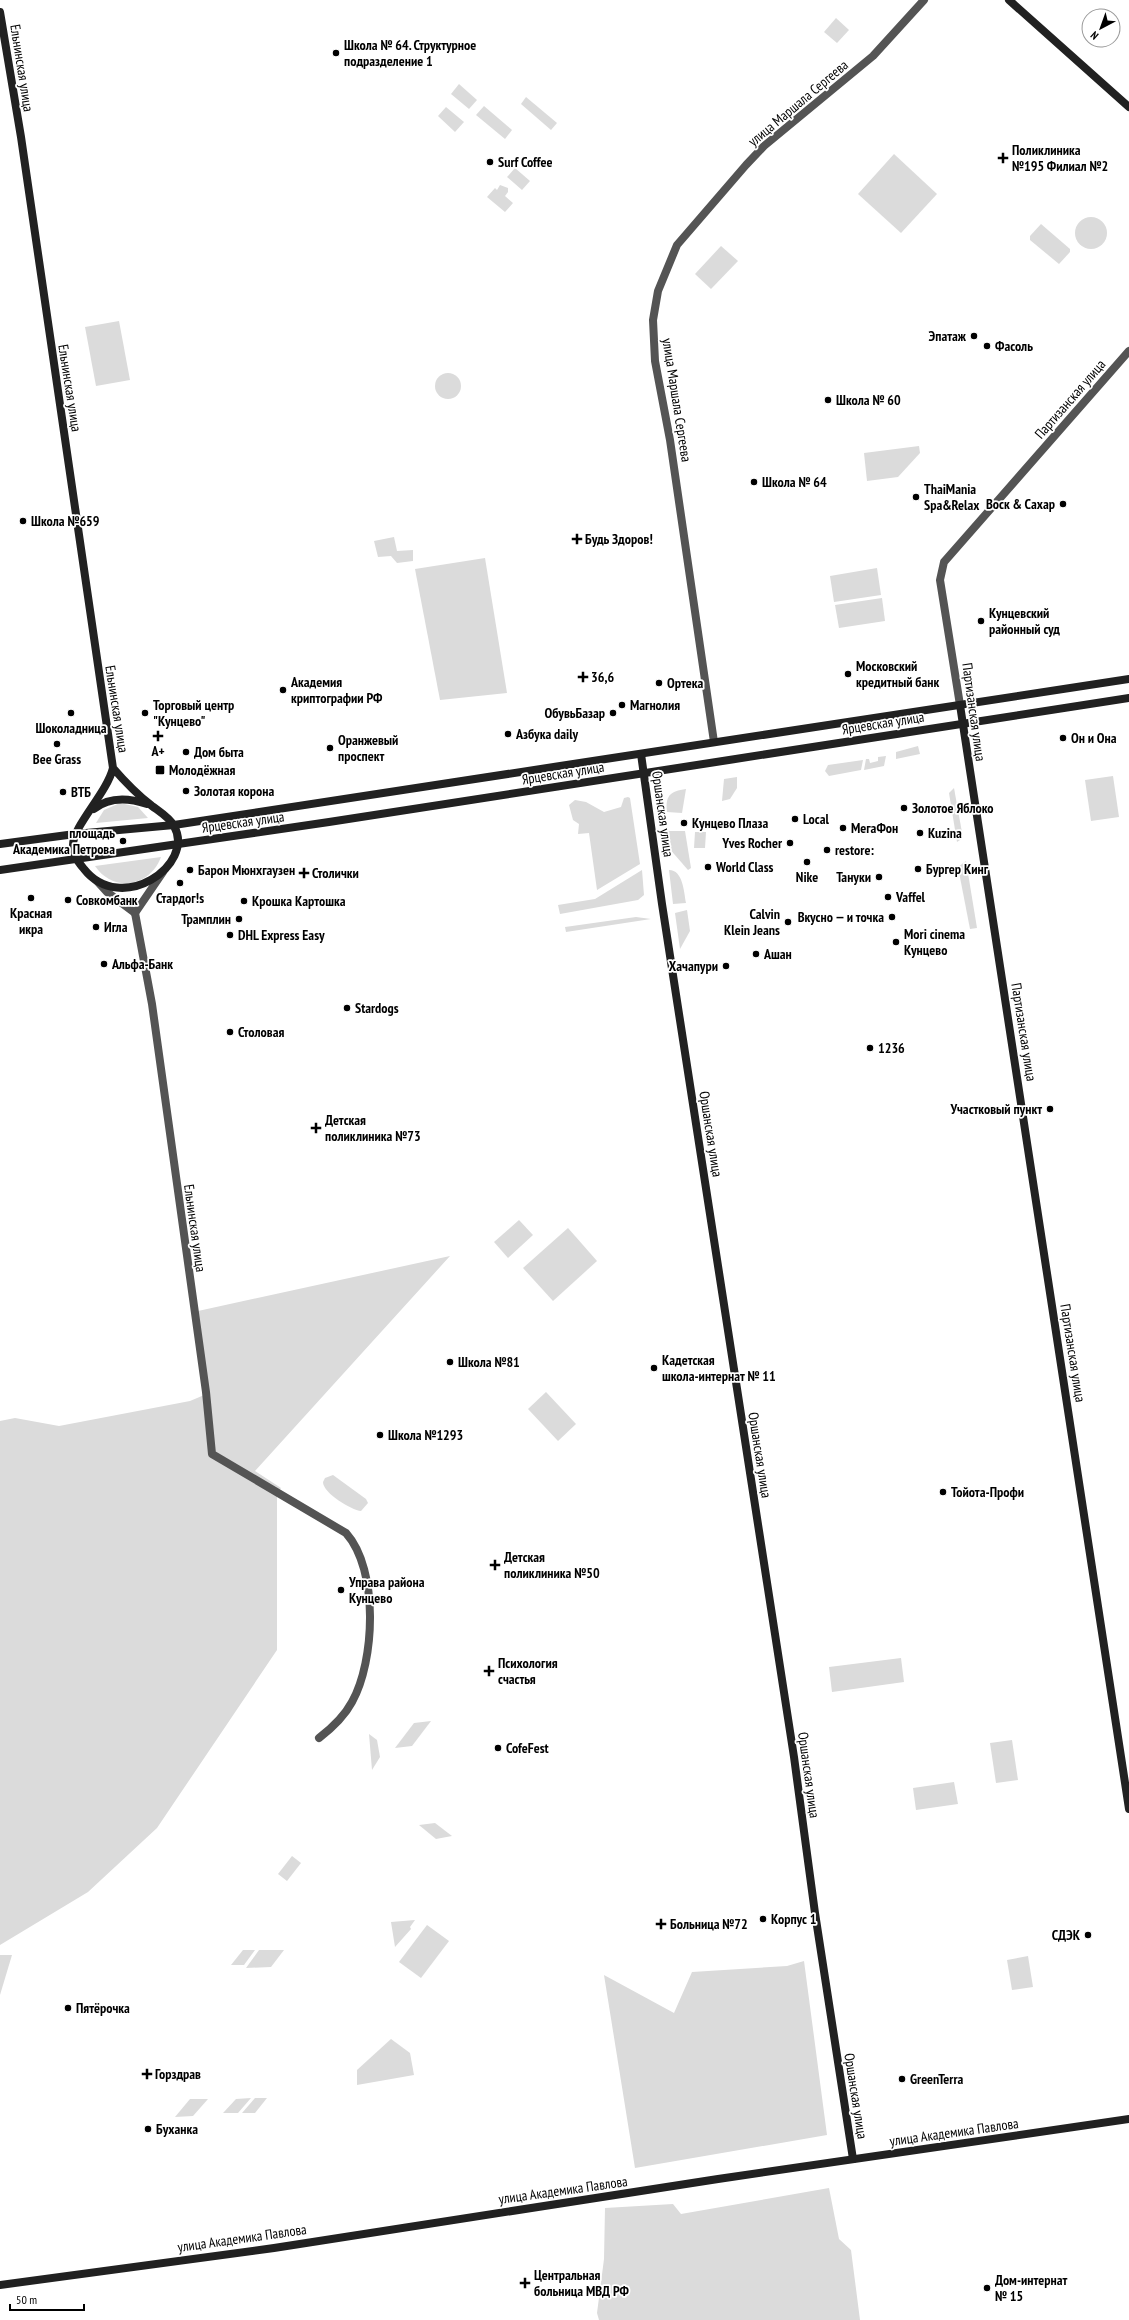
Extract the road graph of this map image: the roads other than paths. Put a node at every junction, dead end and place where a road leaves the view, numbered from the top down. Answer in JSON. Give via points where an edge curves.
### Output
{"nodes":[{"id":1,"x":924,"y":0,"type":"edge"},
{"id":2,"x":1010,"y":0,"type":"edge"},
{"id":3,"x":0,"y":12,"type":"edge"},
{"id":4,"x":1129,"y":107,"type":"edge"},
{"id":5,"x":1129,"y":351,"type":"edge"},
{"id":6,"x":1129,"y":679,"type":"edge"},
{"id":7,"x":1129,"y":698,"type":"edge"},
{"id":8,"x":960,"y":705,"type":"junction"},
{"id":9,"x":962,"y":724,"type":"junction"},
{"id":10,"x":714,"y":742,"type":"junction"},
{"id":11,"x":641,"y":754,"type":"junction"},
{"id":12,"x":113,"y":768,"type":"junction"},
{"id":13,"x":644,"y":773,"type":"junction"},
{"id":14,"x":152,"y":806,"type":"junction"},
{"id":15,"x":88,"y":814,"type":"junction"},
{"id":16,"x":174,"y":825,"type":"junction"},
{"id":17,"x":75,"y":834,"type":"junction"},
{"id":18,"x":0,"y":844,"type":"edge"},
{"id":19,"x":178,"y":844,"type":"junction"},
{"id":20,"x":76,"y":860,"type":"junction"},
{"id":21,"x":0,"y":870,"type":"edge"},
{"id":22,"x":164,"y":871,"type":"junction"},
{"id":23,"x":98,"y":881,"type":"junction"},
{"id":24,"x":135,"y":913,"type":"junction"},
{"id":25,"x":319,"y":1738,"type":"dead end"},
{"id":26,"x":1129,"y":1809,"type":"edge"},
{"id":27,"x":1129,"y":2119,"type":"edge"},
{"id":28,"x":853,"y":2159,"type":"junction"},
{"id":29,"x":0,"y":2285,"type":"edge"}],
"edges":[{"from":1,"to":10,"type":"street","name":"улица Маршала Сергеева","via":[[873,56],[764,146],[746,165],[677,245],[658,291],[653,320],[655,361],[670,440]]},
{"from":2,"to":4,"type":"street"},
{"from":3,"to":12,"type":"street","name":"Ельнинская улица","via":[[22,144]]},
{"from":5,"to":8,"type":"street","name":"Партизанская улица","via":[[944,562],[940,580]]},
{"from":6,"to":8,"type":"street","name":"Ярцевская улица"},
{"from":7,"to":9,"type":"street","name":"Ярцевская улица"},
{"from":8,"to":9,"type":"street","name":"Партизанская улица"},
{"from":8,"to":10,"type":"street","name":"Ярцевская улица"},
{"from":9,"to":13,"type":"street","name":"Ярцевская улица"},
{"from":9,"to":26,"type":"street","name":"Партизанская улица"},
{"from":10,"to":11,"type":"street","name":"Ярцевская улица"},
{"from":11,"to":13,"type":"street","name":"Оршанская улица"},
{"from":11,"to":16,"type":"street","name":"Ярцевская улица"},
{"from":12,"to":14,"type":"street"},
{"from":12,"to":15,"type":"street","via":[[107,785]]},
{"from":13,"to":19,"type":"street","name":"Ярцевская улица"},
{"from":13,"to":28,"type":"street","name":"Оршанская улица"},
{"from":14,"to":15,"type":"street","via":[[137,800],[116,799],[104,803]]},
{"from":14,"to":16,"type":"street"},
{"from":15,"to":17,"type":"street"},
{"from":16,"to":17,"type":"street","name":"Ярцевская улица"},
{"from":16,"to":19,"type":"street"},
{"from":17,"to":18,"type":"street","name":"Ярцевская улица"},
{"from":17,"to":20,"type":"street","via":[[73,845]]},
{"from":19,"to":20,"type":"street","name":"Ярцевская улица"},
{"from":19,"to":22,"type":"street"},
{"from":20,"to":21,"type":"street","name":"Ярцевская улица"},
{"from":20,"to":23,"type":"street","via":[[86,873]]},
{"from":22,"to":23,"type":"street","via":[[147,884],[134,888],[121,888]]},
{"from":22,"to":24,"type":"street"},
{"from":23,"to":24,"type":"street","via":[[107,892]]},
{"from":24,"to":25,"type":"street","name":"Ельнинская улица","via":[[152,1004],[206,1392],[212,1454],[346,1533],[351,1539],[364,1572],[368,1590],[370,1632],[361,1681],[345,1712]]},
{"from":27,"to":28,"type":"street","name":"улица Академика Павлова"},
{"from":28,"to":29,"type":"street","name":"улица Академика Павлова","via":[[274,2248]]}]}
